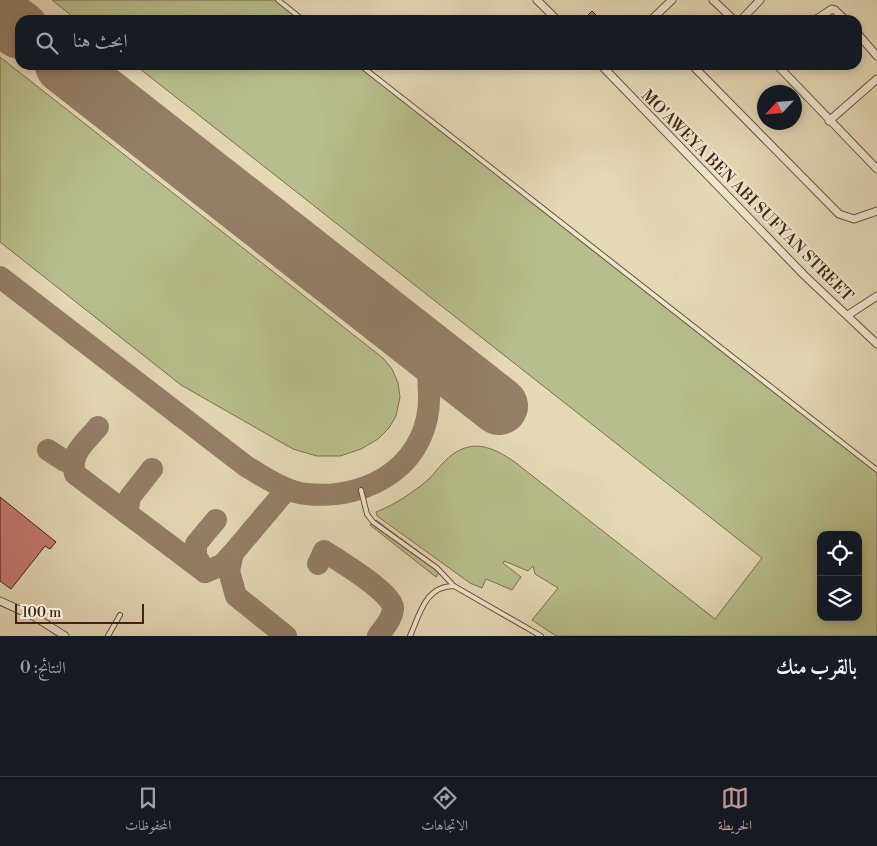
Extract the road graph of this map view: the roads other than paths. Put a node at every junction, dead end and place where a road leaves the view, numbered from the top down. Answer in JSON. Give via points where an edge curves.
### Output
{"nodes":[{"id":1,"x":278,"y":0,"type":"edge"},
{"id":2,"x":537,"y":0,"type":"edge"},
{"id":3,"x":672,"y":0,"type":"edge"},
{"id":4,"x":713,"y":0,"type":"edge"},
{"id":5,"x":760,"y":0,"type":"edge"},
{"id":6,"x":297,"y":15,"type":"edge"},
{"id":7,"x":552,"y":15,"type":"edge"},
{"id":8,"x":656,"y":15,"type":"edge"},
{"id":9,"x":729,"y":15,"type":"edge"},
{"id":10,"x":746,"y":15,"type":"edge"},
{"id":11,"x":824,"y":15,"type":"edge"},
{"id":12,"x":840,"y":15,"type":"edge"},
{"id":13,"x":862,"y":39,"type":"edge"},
{"id":14,"x":877,"y":56,"type":"edge"},
{"id":15,"x":366,"y":70,"type":"edge"},
{"id":16,"x":607,"y":70,"type":"edge"},
{"id":17,"x":697,"y":70,"type":"edge"},
{"id":18,"x":782,"y":70,"type":"edge"},
{"id":19,"x":877,"y":79,"type":"edge"},
{"id":20,"x":829,"y":121,"type":"junction"},
{"id":21,"x":877,"y":169,"type":"edge"},
{"id":22,"x":877,"y":211,"type":"edge"},
{"id":23,"x":877,"y":296,"type":"edge"},
{"id":24,"x":848,"y":315,"type":"junction"},
{"id":25,"x":877,"y":344,"type":"edge"},
{"id":26,"x":877,"y":470,"type":"edge"},
{"id":27,"x":361,"y":490,"type":"dead end"},
{"id":28,"x":454,"y":586,"type":"junction"},
{"id":29,"x":0,"y":601,"type":"edge"},
{"id":30,"x":120,"y":615,"type":"dead end"},
{"id":31,"x":65,"y":636,"type":"edge"},
{"id":32,"x":108,"y":636,"type":"edge"},
{"id":33,"x":410,"y":636,"type":"edge"},
{"id":34,"x":541,"y":636,"type":"edge"}],
"edges":[{"from":1,"to":6,"type":"lane"},
{"from":2,"to":7,"type":"street"},
{"from":3,"to":8,"type":"street"},
{"from":4,"to":9,"type":"street"},
{"from":5,"to":10,"type":"street"},
{"from":11,"to":12,"type":"street","via":[[832,10]]},
{"from":13,"to":14,"type":"street"},
{"from":15,"to":26,"type":"lane"},
{"from":16,"to":24,"type":"street","name":"MO'AWEYA BEN ABI SUFYAN STREET","via":[[804,275]]},
{"from":17,"to":22,"type":"street","via":[[839,214],[854,219]]},
{"from":18,"to":20,"type":"street"},
{"from":19,"to":20,"type":"street"},
{"from":20,"to":21,"type":"street"},
{"from":23,"to":24,"type":"street"},
{"from":24,"to":25,"type":"street","name":"MO'AWEYA BEN ABI SUFYAN STREET"},
{"from":27,"to":28,"type":"lane","via":[[367,514],[373,522],[437,568]]},
{"from":28,"to":33,"type":"lane","via":[[431,593]]},
{"from":28,"to":34,"type":"lane"},
{"from":29,"to":31,"type":"street","via":[[35,617]]},
{"from":30,"to":32,"type":"lane"}]}
